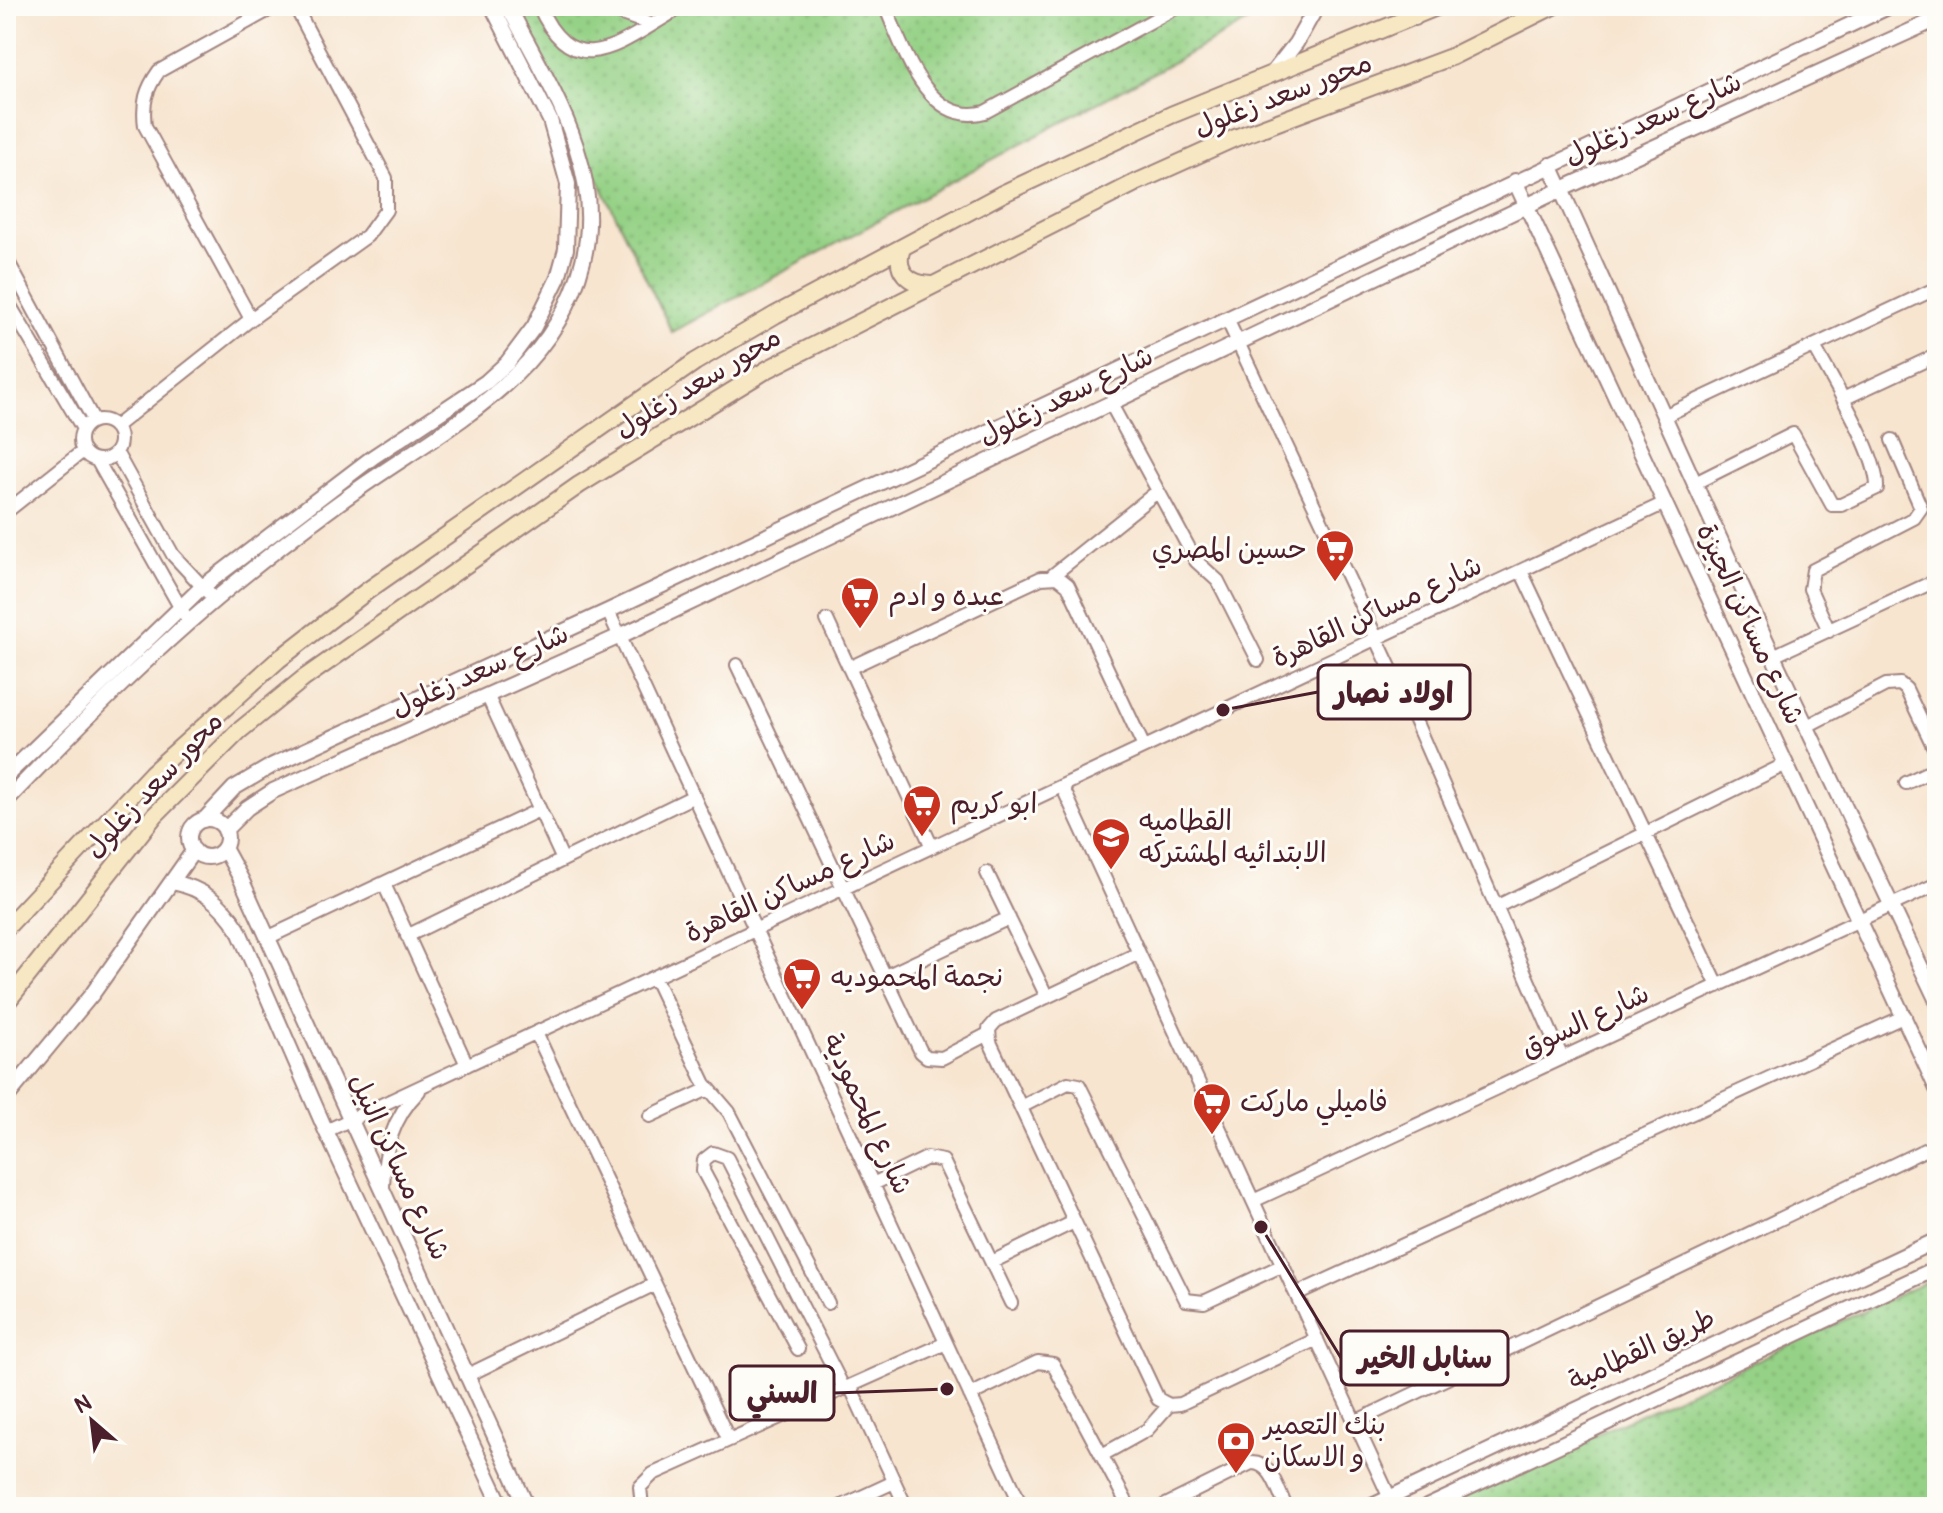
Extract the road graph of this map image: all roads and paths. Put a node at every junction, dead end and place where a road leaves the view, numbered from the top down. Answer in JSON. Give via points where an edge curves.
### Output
{"nodes":[{"id":1,"x":276,"y":6,"type":"edge"},
{"id":2,"x":295,"y":6,"type":"edge"},
{"id":3,"x":492,"y":6,"type":"edge"},
{"id":4,"x":508,"y":6,"type":"edge"},
{"id":5,"x":539,"y":6,"type":"edge"},
{"id":6,"x":599,"y":6,"type":"edge"},
{"id":7,"x":684,"y":6,"type":"edge"},
{"id":8,"x":885,"y":6,"type":"edge"},
{"id":9,"x":1179,"y":6,"type":"edge"},
{"id":10,"x":1317,"y":6,"type":"edge"},
{"id":11,"x":1401,"y":6,"type":"edge"},
{"id":12,"x":1553,"y":6,"type":"edge"},
{"id":13,"x":1890,"y":6,"type":"edge"},
{"id":14,"x":1436,"y":7,"type":"edge"},
{"id":15,"x":1415,"y":18,"type":"junction"},
{"id":16,"x":1937,"y":19,"type":"edge"},
{"id":17,"x":650,"y":24,"type":"junction"},
{"id":18,"x":1270,"y":76,"type":"junction"},
{"id":19,"x":1550,"y":165,"type":"junction"},
{"id":20,"x":1515,"y":181,"type":"junction"},
{"id":21,"x":1562,"y":189,"type":"junction"},
{"id":22,"x":1527,"y":206,"type":"junction"},
{"id":23,"x":902,"y":248,"type":"junction"},
{"id":24,"x":6,"y":258,"type":"edge"},
{"id":25,"x":931,"y":285,"type":"junction"},
{"id":26,"x":1937,"y":288,"type":"edge"},
{"id":27,"x":6,"y":299,"type":"edge"},
{"id":28,"x":251,"y":319,"type":"junction"},
{"id":29,"x":1227,"y":319,"type":"junction"},
{"id":30,"x":1238,"y":342,"type":"junction"},
{"id":31,"x":1814,"y":346,"type":"junction"},
{"id":32,"x":1937,"y":355,"type":"edge"},
{"id":33,"x":1843,"y":399,"type":"junction"},
{"id":34,"x":1111,"y":404,"type":"junction"},
{"id":35,"x":1664,"y":416,"type":"junction"},
{"id":36,"x":94,"y":421,"type":"junction"},
{"id":37,"x":115,"y":427,"type":"junction"},
{"id":38,"x":83,"y":429,"type":"junction"},
{"id":39,"x":1892,"y":440,"type":"dead end"},
{"id":40,"x":83,"y":451,"type":"junction"},
{"id":41,"x":116,"y":452,"type":"junction"},
{"id":42,"x":97,"y":460,"type":"junction"},
{"id":43,"x":1695,"y":483,"type":"junction"},
{"id":44,"x":1158,"y":491,"type":"junction"},
{"id":45,"x":1665,"y":503,"type":"junction"},
{"id":46,"x":6,"y":512,"type":"edge"},
{"id":47,"x":1521,"y":571,"type":"junction"},
{"id":48,"x":1053,"y":575,"type":"junction"},
{"id":49,"x":1937,"y":580,"type":"edge"},
{"id":50,"x":201,"y":588,"type":"junction"},
{"id":51,"x":215,"y":600,"type":"junction"},
{"id":52,"x":180,"y":606,"type":"junction"},
{"id":53,"x":608,"y":611,"type":"junction"},
{"id":54,"x":827,"y":620,"type":"dead end"},
{"id":55,"x":187,"y":624,"type":"junction"},
{"id":56,"x":1829,"y":631,"type":"junction"},
{"id":57,"x":620,"y":636,"type":"junction"},
{"id":58,"x":1374,"y":639,"type":"junction"},
{"id":59,"x":1773,"y":656,"type":"junction"},
{"id":60,"x":1258,"y":660,"type":"dead end"},
{"id":61,"x":737,"y":665,"type":"dead end"},
{"id":62,"x":849,"y":668,"type":"junction"},
{"id":63,"x":488,"y":697,"type":"junction"},
{"id":64,"x":1807,"y":726,"type":"junction"},
{"id":65,"x":314,"y":745,"type":"junction"},
{"id":66,"x":1144,"y":747,"type":"junction"},
{"id":67,"x":1937,"y":754,"type":"edge"},
{"id":68,"x":1786,"y":764,"type":"junction"},
{"id":69,"x":325,"y":768,"type":"junction"},
{"id":70,"x":1937,"y":768,"type":"edge"},
{"id":71,"x":6,"y":776,"type":"edge"},
{"id":72,"x":1906,"y":783,"type":"dead end"},
{"id":73,"x":1062,"y":786,"type":"junction"},
{"id":74,"x":694,"y":796,"type":"junction"},
{"id":75,"x":6,"y":801,"type":"edge"},
{"id":76,"x":539,"y":810,"type":"junction"},
{"id":77,"x":204,"y":820,"type":"junction"},
{"id":78,"x":225,"y":830,"type":"junction"},
{"id":79,"x":1644,"y":832,"type":"junction"},
{"id":80,"x":932,"y":847,"type":"junction"},
{"id":81,"x":224,"y":848,"type":"junction"},
{"id":82,"x":194,"y":850,"type":"junction"},
{"id":83,"x":563,"y":860,"type":"junction"},
{"id":84,"x":987,"y":873,"type":"dead end"},
{"id":85,"x":172,"y":882,"type":"junction"},
{"id":86,"x":384,"y":884,"type":"junction"},
{"id":87,"x":1937,"y":884,"type":"edge"},
{"id":88,"x":842,"y":889,"type":"junction"},
{"id":89,"x":1893,"y":904,"type":"junction"},
{"id":90,"x":1496,"y":907,"type":"junction"},
{"id":91,"x":1009,"y":918,"type":"junction"},
{"id":92,"x":1858,"y":920,"type":"junction"},
{"id":93,"x":6,"y":928,"type":"edge"},
{"id":94,"x":755,"y":930,"type":"junction"},
{"id":95,"x":407,"y":936,"type":"junction"},
{"id":96,"x":267,"y":938,"type":"junction"},
{"id":97,"x":1139,"y":953,"type":"junction"},
{"id":98,"x":654,"y":977,"type":"junction"},
{"id":99,"x":884,"y":977,"type":"junction"},
{"id":100,"x":1718,"y":986,"type":"junction"},
{"id":101,"x":1047,"y":997,"type":"junction"},
{"id":102,"x":1937,"y":1001,"type":"edge"},
{"id":103,"x":6,"y":1003,"type":"edge"},
{"id":104,"x":1905,"y":1016,"type":"junction"},
{"id":105,"x":536,"y":1033,"type":"junction"},
{"id":106,"x":988,"y":1034,"type":"junction"},
{"id":107,"x":1562,"y":1058,"type":"junction"},
{"id":108,"x":467,"y":1065,"type":"junction"},
{"id":109,"x":425,"y":1084,"type":"junction"},
{"id":110,"x":708,"y":1089,"type":"junction"},
{"id":111,"x":1937,"y":1089,"type":"edge"},
{"id":112,"x":6,"y":1098,"type":"edge"},
{"id":113,"x":1021,"y":1107,"type":"junction"},
{"id":114,"x":650,"y":1116,"type":"dead end"},
{"id":115,"x":349,"y":1121,"type":"junction"},
{"id":116,"x":326,"y":1131,"type":"junction"},
{"id":117,"x":1937,"y":1144,"type":"edge"},
{"id":118,"x":873,"y":1184,"type":"junction"},
{"id":119,"x":382,"y":1194,"type":"junction"},
{"id":120,"x":1253,"y":1201,"type":"junction"},
{"id":121,"x":1074,"y":1222,"type":"junction"},
{"id":122,"x":1937,"y":1240,"type":"edge"},
{"id":123,"x":773,"y":1249,"type":"junction"},
{"id":124,"x":752,"y":1258,"type":"junction"},
{"id":125,"x":992,"y":1262,"type":"junction"},
{"id":126,"x":1283,"y":1265,"type":"junction"},
{"id":127,"x":1937,"y":1268,"type":"edge"},
{"id":128,"x":655,"y":1284,"type":"junction"},
{"id":129,"x":1296,"y":1294,"type":"junction"},
{"id":130,"x":828,"y":1303,"type":"dead end"},
{"id":131,"x":1011,"y":1303,"type":"dead end"},
{"id":132,"x":1317,"y":1339,"type":"junction"},
{"id":133,"x":946,"y":1343,"type":"junction"},
{"id":134,"x":798,"y":1349,"type":"dead end"},
{"id":135,"x":466,"y":1376,"type":"junction"},
{"id":136,"x":847,"y":1387,"type":"junction"},
{"id":137,"x":970,"y":1395,"type":"junction"},
{"id":138,"x":1169,"y":1405,"type":"junction"},
{"id":139,"x":1355,"y":1422,"type":"junction"},
{"id":140,"x":729,"y":1440,"type":"junction"},
{"id":141,"x":1102,"y":1455,"type":"junction"},
{"id":142,"x":894,"y":1482,"type":"junction"},
{"id":143,"x":1392,"y":1502,"type":"edge"},
{"id":144,"x":502,"y":1507,"type":"edge"},
{"id":145,"x":527,"y":1507,"type":"edge"},
{"id":146,"x":642,"y":1507,"type":"edge"},
{"id":147,"x":840,"y":1507,"type":"edge"},
{"id":148,"x":906,"y":1507,"type":"edge"},
{"id":149,"x":1022,"y":1507,"type":"edge"},
{"id":150,"x":1129,"y":1507,"type":"edge"},
{"id":151,"x":1162,"y":1507,"type":"edge"},
{"id":152,"x":1286,"y":1507,"type":"edge"},
{"id":153,"x":1370,"y":1507,"type":"edge"},
{"id":154,"x":1427,"y":1507,"type":"edge"}],
"edges":[{"from":1,"to":28,"type":"street","via":[[159,71],[143,106],[145,126]]},
{"from":2,"to":28,"type":"street","via":[[386,178],[389,194],[386,210],[367,236]]},
{"from":3,"to":50,"type":"street","via":[[550,120],[566,173],[566,249],[544,310],[522,344],[486,382],[373,457]]},
{"from":4,"to":51,"type":"street","via":[[571,129],[584,175],[588,215],[583,261],[560,319],[533,358],[491,399],[339,502]]},
{"from":5,"to":17,"type":"street","via":[[559,42],[585,53]]},
{"from":6,"to":17,"type":"street"},
{"from":7,"to":17,"type":"street"},
{"from":8,"to":9,"type":"street","via":[[932,97],[961,115],[985,112]]},
{"from":10,"to":18,"type":"street"},
{"from":11,"to":15,"type":"street"},
{"from":12,"to":25,"type":"main road","name":"محور سعد زغلول","via":[[1451,57],[1185,160]]},
{"from":13,"to":19,"type":"street","name":"شارع سعد زغلول"},
{"from":14,"to":15,"type":"main road","name":"محور سعد زغلول"},
{"from":15,"to":18,"type":"main road","name":"محور سعد زغلول"},
{"from":16,"to":21,"type":"street","name":"شارع سعد زغلول"},
{"from":18,"to":23,"type":"main road","name":"محور سعد زغلول","via":[[1086,154]]},
{"from":19,"to":20,"type":"street","name":"شارع سعد زغلول"},
{"from":19,"to":21,"type":"street","name":"شارع مساكن الجيزة"},
{"from":20,"to":22,"type":"street","name":"شارع مساكن الجيزة"},
{"from":20,"to":29,"type":"street","name":"شارع سعد زغلول"},
{"from":21,"to":22,"type":"street","name":"شارع سعد زغلول"},
{"from":21,"to":35,"type":"street","name":"شارع مساكن الجيزة"},
{"from":22,"to":30,"type":"street","name":"شارع سعد زغلول"},
{"from":22,"to":45,"type":"street","name":"شارع مساكن الجيزة"},
{"from":23,"to":25,"type":"main road","via":[[899,262],[905,276]]},
{"from":23,"to":93,"type":"main road","name":"محور سعد زغلول","via":[[695,362],[367,591],[211,716]]},
{"from":24,"to":36,"type":"street"},
{"from":25,"to":103,"type":"main road","name":"محور سعد زغلول","via":[[768,369],[673,426],[487,548],[303,679],[239,731],[155,815]]},
{"from":26,"to":31,"type":"street"},
{"from":27,"to":38,"type":"street"},
{"from":28,"to":37,"type":"street"},
{"from":29,"to":30,"type":"street"},
{"from":29,"to":53,"type":"street","name":"شارع سعد زغلول"},
{"from":30,"to":34,"type":"street","name":"شارع سعد زغلول"},
{"from":30,"to":58,"type":"street"},
{"from":31,"to":33,"type":"street"},
{"from":31,"to":35,"type":"street"},
{"from":32,"to":33,"type":"street"},
{"from":33,"to":43,"type":"street","via":[[1877,479],[1875,490],[1832,505],[1793,434]]},
{"from":34,"to":44,"type":"street"},
{"from":34,"to":57,"type":"street","name":"شارع سعد زغلول"},
{"from":35,"to":43,"type":"street","name":"شارع مساكن الجيزة"},
{"from":36,"to":37,"type":"street"},
{"from":36,"to":38,"type":"street"},
{"from":37,"to":41,"type":"street","via":[[120,442]]},
{"from":38,"to":40,"type":"street"},
{"from":39,"to":56,"type":"street","via":[[1921,508],[1917,516],[1813,570],[1810,589]]},
{"from":40,"to":42,"type":"street"},
{"from":40,"to":46,"type":"street"},
{"from":41,"to":42,"type":"street"},
{"from":41,"to":50,"type":"street","via":[[167,546]]},
{"from":42,"to":52,"type":"street"},
{"from":43,"to":59,"type":"street","name":"شارع مساكن الجيزة"},
{"from":44,"to":48,"type":"street"},
{"from":44,"to":60,"type":"street","via":[[1196,561],[1218,581]]},
{"from":45,"to":47,"type":"street","name":"شارع مساكن القاهرة"},
{"from":45,"to":68,"type":"street","name":"شارع مساكن الجيزة"},
{"from":47,"to":58,"type":"street","name":"شارع مساكن القاهرة"},
{"from":47,"to":79,"type":"street"},
{"from":48,"to":62,"type":"street"},
{"from":48,"to":66,"type":"street","via":[[1068,585]]},
{"from":49,"to":56,"type":"street"},
{"from":50,"to":51,"type":"street"},
{"from":50,"to":52,"type":"street"},
{"from":51,"to":55,"type":"street"},
{"from":52,"to":55,"type":"street"},
{"from":52,"to":71,"type":"street"},
{"from":53,"to":57,"type":"street","name":"شارع المحمودية"},
{"from":53,"to":65,"type":"street","name":"شارع سعد زغلول"},
{"from":54,"to":62,"type":"street"},
{"from":55,"to":75,"type":"street"},
{"from":56,"to":59,"type":"street"},
{"from":57,"to":63,"type":"street","name":"شارع سعد زغلول"},
{"from":57,"to":74,"type":"street","name":"شارع المحمودية"},
{"from":58,"to":66,"type":"street","name":"شارع مساكن القاهرة"},
{"from":58,"to":90,"type":"street"},
{"from":59,"to":64,"type":"street","name":"شارع مساكن الجيزة"},
{"from":61,"to":88,"type":"street"},
{"from":62,"to":80,"type":"street"},
{"from":63,"to":69,"type":"street","name":"شارع سعد زغلول"},
{"from":63,"to":76,"type":"street"},
{"from":64,"to":67,"type":"street","via":[[1886,685],[1900,684]]},
{"from":64,"to":89,"type":"street","name":"شارع مساكن الجيزة"},
{"from":65,"to":69,"type":"street"},
{"from":65,"to":77,"type":"street","name":"شارع سعد زغلول","via":[[246,779]]},
{"from":66,"to":73,"type":"street","name":"شارع مساكن القاهرة"},
{"from":68,"to":79,"type":"street"},
{"from":68,"to":92,"type":"street","name":"شارع مساكن الجيزة"},
{"from":69,"to":78,"type":"street","name":"شارع سعد زغلول","via":[[260,799]]},
{"from":70,"to":72,"type":"street"},
{"from":73,"to":80,"type":"street","name":"شارع مساكن القاهرة"},
{"from":73,"to":97,"type":"street"},
{"from":74,"to":83,"type":"street"},
{"from":74,"to":94,"type":"street","name":"شارع المحمودية"},
{"from":76,"to":83,"type":"street"},
{"from":76,"to":86,"type":"street"},
{"from":77,"to":78,"type":"street","via":[[216,821]]},
{"from":77,"to":82,"type":"street","via":[[190,832]]},
{"from":78,"to":81,"type":"street"},
{"from":79,"to":90,"type":"street"},
{"from":79,"to":100,"type":"street"},
{"from":80,"to":88,"type":"street","name":"شارع مساكن القاهرة"},
{"from":81,"to":82,"type":"street","via":[[209,857]]},
{"from":81,"to":96,"type":"street","name":"شارع مساكن النيل"},
{"from":82,"to":85,"type":"street"},
{"from":83,"to":95,"type":"street"},
{"from":84,"to":91,"type":"street"},
{"from":85,"to":112,"type":"street","via":[[93,993]]},
{"from":85,"to":116,"type":"street","name":"شارع مساكن النيل","via":[[206,894],[232,919]]},
{"from":86,"to":95,"type":"street"},
{"from":86,"to":96,"type":"street"},
{"from":87,"to":89,"type":"street","name":"شارع السوق"},
{"from":88,"to":94,"type":"street","name":"شارع مساكن القاهرة"},
{"from":88,"to":99,"type":"street"},
{"from":89,"to":92,"type":"street","name":"شارع السوق"},
{"from":89,"to":102,"type":"street","name":"شارع مساكن الجيزة"},
{"from":90,"to":107,"type":"street"},
{"from":91,"to":99,"type":"street"},
{"from":91,"to":101,"type":"street"},
{"from":92,"to":100,"type":"street","name":"شارع السوق"},
{"from":92,"to":104,"type":"street","name":"شارع مساكن الجيزة"},
{"from":94,"to":98,"type":"street","name":"شارع مساكن القاهرة"},
{"from":94,"to":118,"type":"street","name":"شارع المحمودية"},
{"from":95,"to":108,"type":"street"},
{"from":96,"to":115,"type":"street","name":"شارع مساكن النيل"},
{"from":97,"to":101,"type":"street"},
{"from":97,"to":120,"type":"street"},
{"from":98,"to":105,"type":"street","name":"شارع مساكن القاهرة"},
{"from":98,"to":110,"type":"street"},
{"from":99,"to":106,"type":"street","via":[[927,1057],[942,1058]]},
{"from":100,"to":107,"type":"street","name":"شارع السوق"},
{"from":101,"to":106,"type":"street","via":[[996,1021]]},
{"from":104,"to":111,"type":"street","name":"شارع مساكن الجيزة"},
{"from":104,"to":129,"type":"street"},
{"from":105,"to":108,"type":"street","name":"شارع مساكن القاهرة"},
{"from":105,"to":128,"type":"street"},
{"from":106,"to":113,"type":"street"},
{"from":107,"to":120,"type":"street","name":"شارع السوق"},
{"from":108,"to":109,"type":"street","name":"شارع مساكن القاهرة"},
{"from":109,"to":115,"type":"street","name":"شارع مساكن القاهرة"},
{"from":109,"to":119,"type":"street","via":[[394,1126],[384,1158]]},
{"from":110,"to":114,"type":"street"},
{"from":110,"to":130,"type":"street","via":[[729,1112]]},
{"from":113,"to":121,"type":"street"},
{"from":113,"to":126,"type":"street","via":[[1068,1083],[1079,1085],[1186,1300],[1204,1302]]},
{"from":115,"to":116,"type":"street","name":"شارع مساكن القاهرة"},
{"from":115,"to":119,"type":"street","name":"شارع مساكن النيل"},
{"from":116,"to":144,"type":"street","name":"شارع مساكن النيل"},
{"from":117,"to":139,"type":"street"},
{"from":118,"to":125,"type":"street","via":[[927,1158],[940,1158]]},
{"from":118,"to":133,"type":"street","name":"شارع المحمودية"},
{"from":119,"to":135,"type":"street","name":"شارع مساكن النيل"},
{"from":120,"to":126,"type":"street"},
{"from":121,"to":125,"type":"street"},
{"from":121,"to":138,"type":"street","via":[[1155,1394]]},
{"from":122,"to":143,"type":"street","name":"طريق القطامية"},
{"from":123,"to":124,"type":"street"},
{"from":123,"to":124,"type":"street","via":[[727,1158],[713,1153],[704,1160],[703,1171]]},
{"from":123,"to":136,"type":"street"},
{"from":124,"to":134,"type":"street"},
{"from":125,"to":131,"type":"street"},
{"from":126,"to":129,"type":"street"},
{"from":127,"to":154,"type":"street","name":"طريق القطامية"},
{"from":128,"to":135,"type":"street"},
{"from":128,"to":140,"type":"street"},
{"from":129,"to":132,"type":"street"},
{"from":132,"to":138,"type":"street"},
{"from":132,"to":139,"type":"street"},
{"from":133,"to":136,"type":"street"},
{"from":133,"to":137,"type":"street","name":"شارع المحمودية"},
{"from":135,"to":145,"type":"street","name":"شارع مساكن النيل"},
{"from":136,"to":140,"type":"street"},
{"from":136,"to":142,"type":"street"},
{"from":137,"to":141,"type":"street","via":[[1038,1362],[1053,1364]]},
{"from":137,"to":149,"type":"street","name":"شارع المحمودية"},
{"from":138,"to":141,"type":"street","via":[[1147,1430]]},
{"from":139,"to":143,"type":"street"},
{"from":140,"to":146,"type":"street","via":[[645,1479],[639,1496]]},
{"from":141,"to":150,"type":"street"},
{"from":142,"to":147,"type":"street"},
{"from":142,"to":148,"type":"street"},
{"from":143,"to":153,"type":"street","name":"طريق القطامية"},
{"from":151,"to":152,"type":"street","via":[[1258,1463],[1269,1472]]}]}
